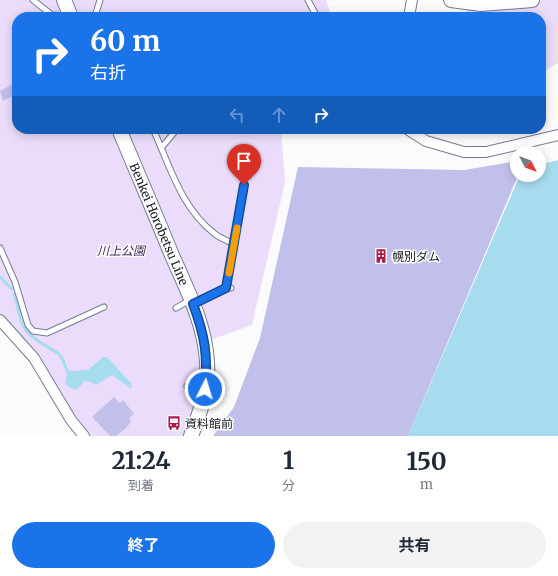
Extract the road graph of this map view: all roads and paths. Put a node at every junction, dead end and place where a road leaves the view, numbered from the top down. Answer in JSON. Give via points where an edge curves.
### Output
{"nodes":[{"id":1,"x":33,"y":0,"type":"edge"},
{"id":2,"x":64,"y":0,"type":"edge"},
{"id":3,"x":100,"y":0,"type":"edge"},
{"id":4,"x":308,"y":0,"type":"edge"},
{"id":5,"x":412,"y":0,"type":"edge"},
{"id":6,"x":452,"y":0,"type":"edge"},
{"id":7,"x":532,"y":0,"type":"edge"},
{"id":8,"x":48,"y":12,"type":"edge"},
{"id":9,"x":69,"y":12,"type":"edge"},
{"id":10,"x":96,"y":12,"type":"edge"},
{"id":11,"x":314,"y":12,"type":"edge"},
{"id":12,"x":410,"y":12,"type":"edge"},
{"id":13,"x":121,"y":134,"type":"edge"},
{"id":14,"x":155,"y":134,"type":"edge"},
{"id":15,"x":173,"y":134,"type":"edge"},
{"id":16,"x":414,"y":134,"type":"edge"},
{"id":17,"x":558,"y":134,"type":"edge"},
{"id":18,"x":162,"y":148,"type":"junction"},
{"id":19,"x":244,"y":185,"type":"dead end"},
{"id":20,"x":234,"y":244,"type":"junction"},
{"id":21,"x":0,"y":248,"type":"edge"},
{"id":22,"x":192,"y":302,"type":"junction"},
{"id":23,"x":104,"y":307,"type":"dead end"},
{"id":24,"x":176,"y":308,"type":"dead end"},
{"id":25,"x":0,"y":320,"type":"edge"},
{"id":26,"x":187,"y":386,"type":"dead end"},
{"id":27,"x":205,"y":389,"type":"junction"},
{"id":28,"x":84,"y":436,"type":"edge"},
{"id":29,"x":191,"y":436,"type":"edge"}],
"edges":[{"from":1,"to":8,"type":"lane"},
{"from":2,"to":9,"type":"main road"},
{"from":3,"to":10,"type":"lane"},
{"from":4,"to":11,"type":"lane"},
{"from":5,"to":12,"type":"street"},
{"from":6,"to":7,"type":"main road","via":[[481,4]]},
{"from":13,"to":22,"type":"main road","name":"Benkei Horobetsu Line"},
{"from":14,"to":18,"type":"lane"},
{"from":15,"to":18,"type":"lane"},
{"from":16,"to":17,"type":"street","via":[[426,141],[464,152],[486,152]]},
{"from":18,"to":20,"type":"lane","via":[[184,199],[215,234]]},
{"from":19,"to":20,"type":"lane"},
{"from":20,"to":22,"type":"lane","via":[[228,288]]},
{"from":21,"to":23,"type":"lane","via":[[15,282],[28,325],[34,331],[47,333]]},
{"from":22,"to":24,"type":"lane"},
{"from":22,"to":27,"type":"main road","name":"Benkei Horobetsu Line","via":[[206,344]]},
{"from":25,"to":28,"type":"street","via":[[34,358]]},
{"from":26,"to":27,"type":"lane"},
{"from":27,"to":29,"type":"main road","name":"Benkei Horobetsu Line"}]}
